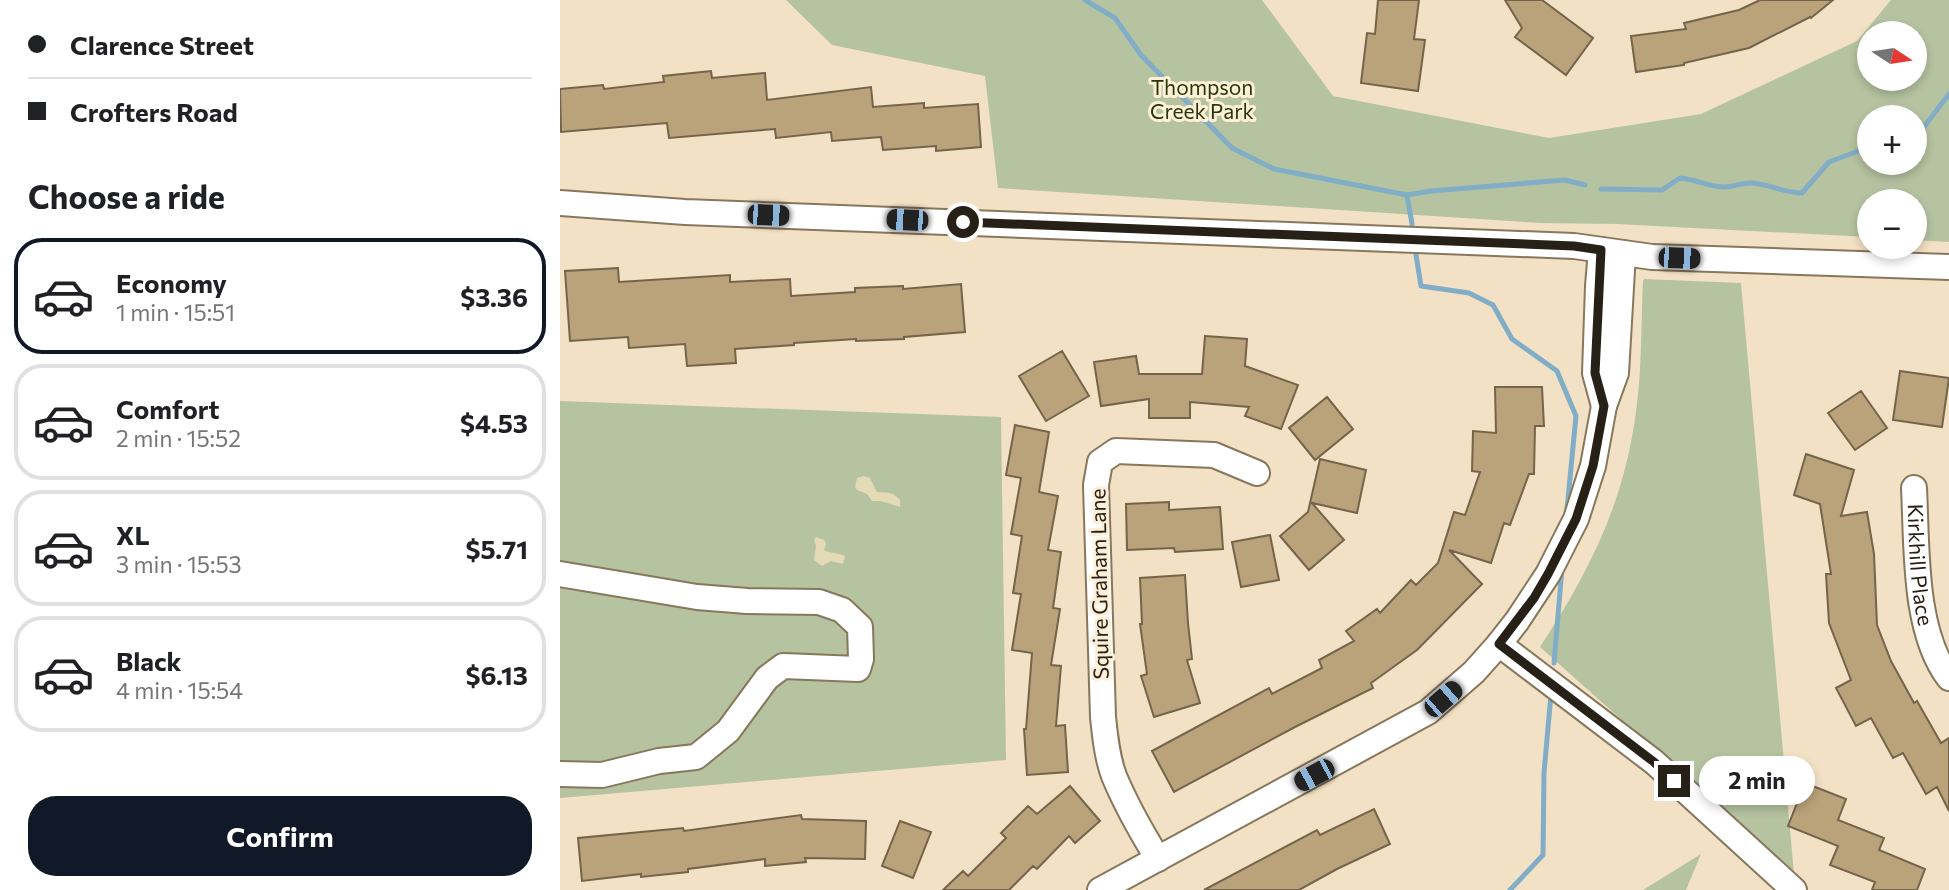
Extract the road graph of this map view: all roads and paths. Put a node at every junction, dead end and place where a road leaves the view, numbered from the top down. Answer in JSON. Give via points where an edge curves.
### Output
{"nodes":[{"id":1,"x":560,"y":203,"type":"edge"},
{"id":2,"x":1612,"y":251,"type":"junction"},
{"id":3,"x":1949,"y":267,"type":"edge"},
{"id":4,"x":1257,"y":472,"type":"dead end"},
{"id":5,"x":1914,"y":488,"type":"dead end"},
{"id":6,"x":560,"y":574,"type":"edge"},
{"id":7,"x":1499,"y":644,"type":"junction"},
{"id":8,"x":1949,"y":678,"type":"edge"},
{"id":9,"x":560,"y":774,"type":"edge"},
{"id":10,"x":1158,"y":859,"type":"junction"},
{"id":11,"x":1100,"y":890,"type":"edge"},
{"id":12,"x":1794,"y":890,"type":"edge"}],
"edges":[{"from":1,"to":2,"type":"street"},
{"from":2,"to":3,"type":"street","via":[[1651,257]]},
{"from":2,"to":7,"type":"street","via":[[1616,373],[1604,406],[1593,466],[1576,519],[1548,574]]},
{"from":4,"to":10,"type":"street","name":"Squire Graham Lane","via":[[1214,454],[1116,451],[1100,462],[1096,485],[1105,742],[1114,775]]},
{"from":5,"to":8,"type":"street","name":"Kirkhill Place","via":[[1921,602],[1933,649]]},
{"from":6,"to":9,"type":"street","via":[[697,597],[820,602],[842,610],[859,626],[860,659],[858,670],[783,666],[767,678],[728,731],[696,757],[601,775]]},
{"from":7,"to":10,"type":"street","via":[[1428,712]]},
{"from":7,"to":12,"type":"street","via":[[1654,762]]},
{"from":10,"to":11,"type":"street"}]}
